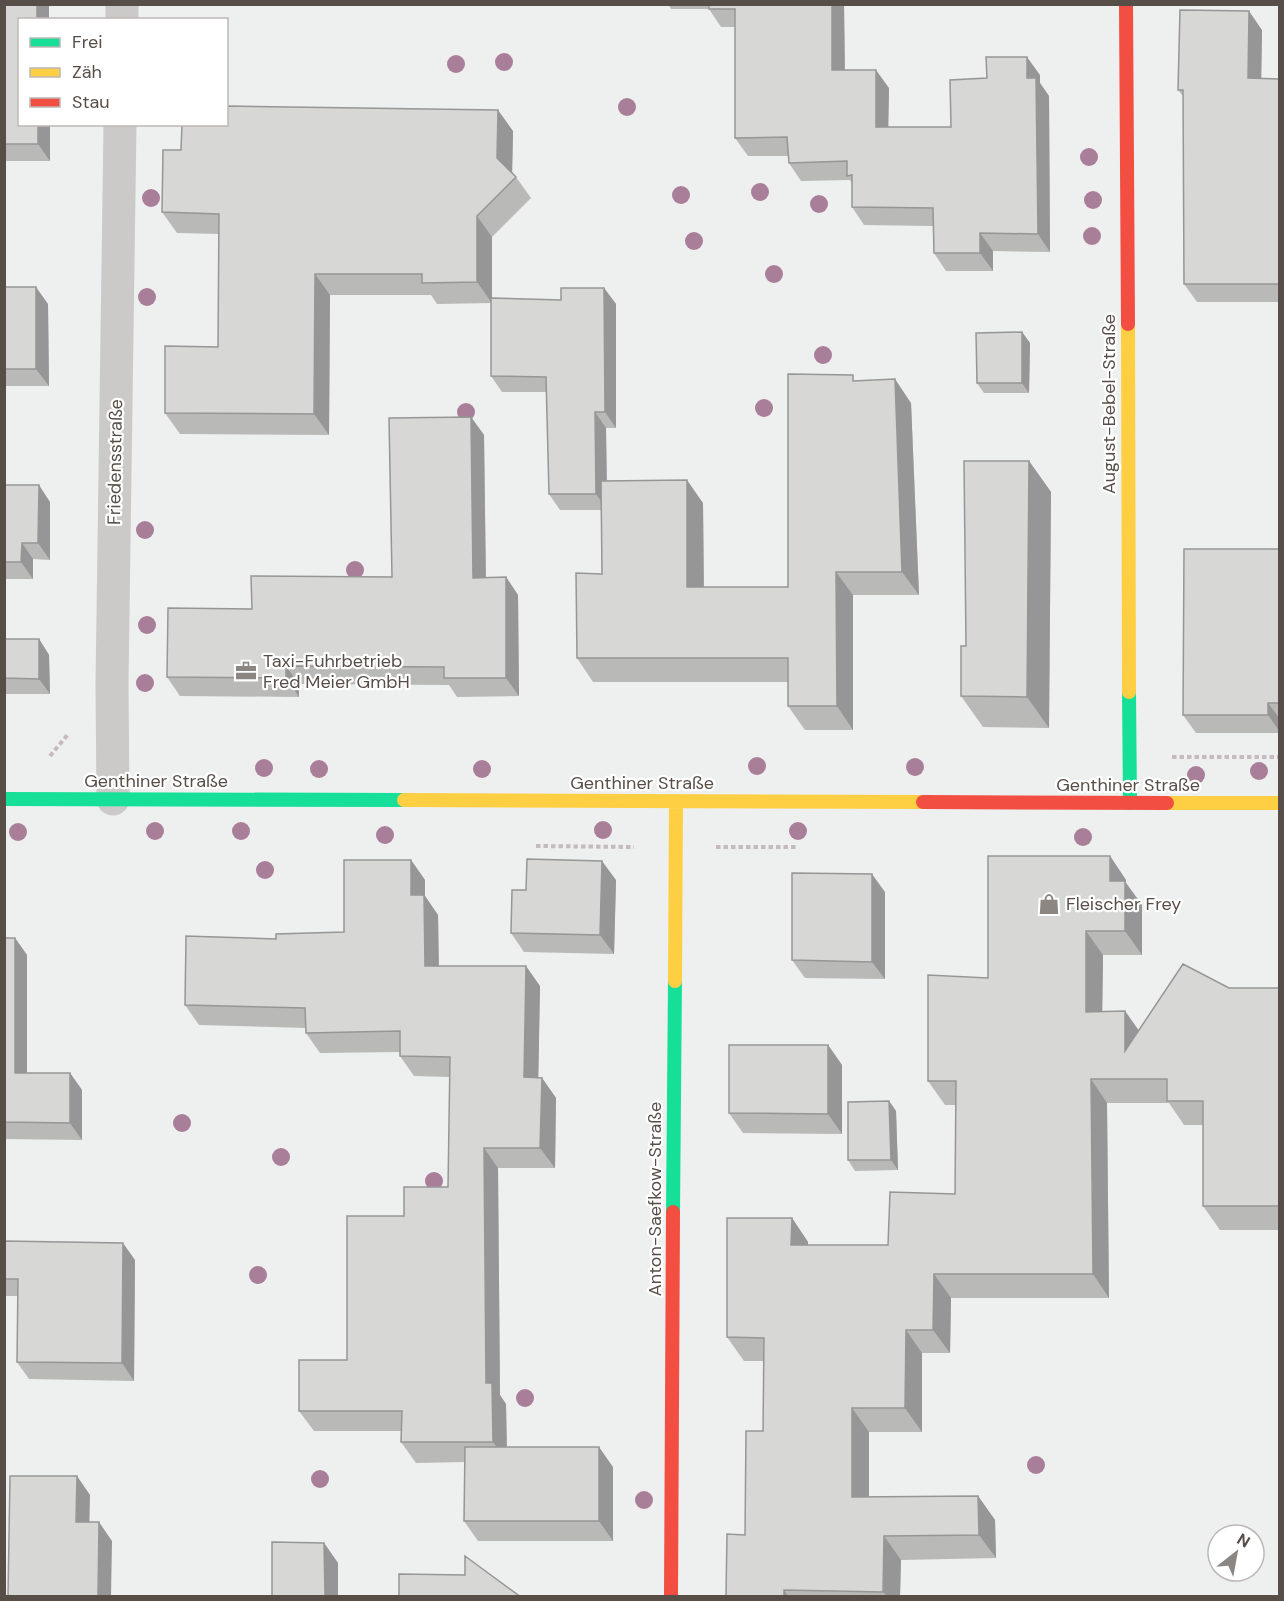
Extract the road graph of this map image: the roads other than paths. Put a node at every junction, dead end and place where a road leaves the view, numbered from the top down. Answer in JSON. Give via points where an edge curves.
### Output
{"nodes":[{"id":1,"x":1126,"y":4,"type":"edge"},
{"id":2,"x":120,"y":126,"type":"edge"},
{"id":3,"x":4,"y":799,"type":"edge"},
{"id":4,"x":113,"y":799,"type":"junction"},
{"id":5,"x":676,"y":801,"type":"junction"},
{"id":6,"x":1130,"y":803,"type":"junction"},
{"id":7,"x":1280,"y":803,"type":"edge"},
{"id":8,"x":671,"y":1596,"type":"edge"}],
"edges":[{"from":1,"to":6,"type":"street","name":"August-Bebel-Straße"},
{"from":2,"to":4,"type":"street","name":"Friedensstraße","via":[[111,696]]},
{"from":3,"to":4,"type":"street","name":"Genthiner Straße"},
{"from":4,"to":5,"type":"street","name":"Genthiner Straße"},
{"from":5,"to":6,"type":"street","name":"Genthiner Straße"},
{"from":5,"to":8,"type":"street","name":"Anton-Saefkow-Straße"},
{"from":6,"to":7,"type":"street","name":"Genthiner Straße"}]}
